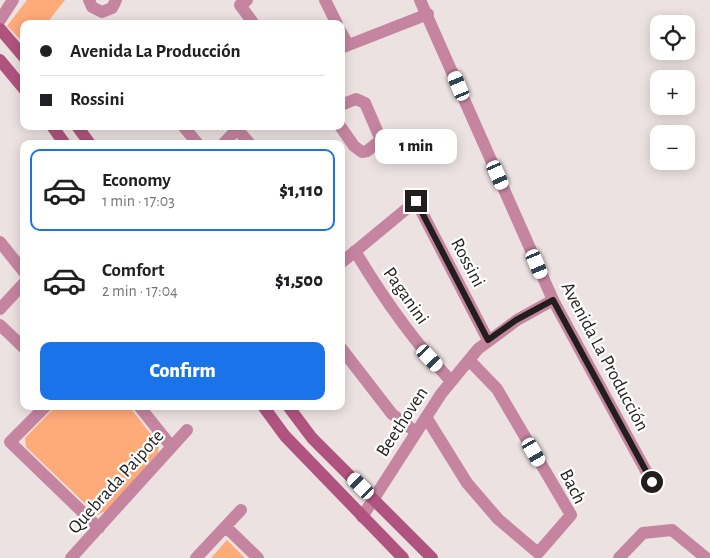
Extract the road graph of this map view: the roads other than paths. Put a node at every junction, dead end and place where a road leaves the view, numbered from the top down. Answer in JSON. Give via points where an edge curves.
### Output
{"nodes":[{"id":1,"x":13,"y":0,"type":"edge"},
{"id":2,"x":89,"y":0,"type":"edge"},
{"id":3,"x":116,"y":0,"type":"edge"},
{"id":4,"x":247,"y":0,"type":"edge"},
{"id":5,"x":325,"y":0,"type":"edge"},
{"id":6,"x":420,"y":0,"type":"edge"},
{"id":7,"x":428,"y":14,"type":"junction"},
{"id":8,"x":0,"y":20,"type":"edge"},
{"id":9,"x":251,"y":20,"type":"edge"},
{"id":10,"x":335,"y":20,"type":"edge"},
{"id":11,"x":0,"y":29,"type":"edge"},
{"id":12,"x":345,"y":47,"type":"edge"},
{"id":13,"x":20,"y":52,"type":"edge"},
{"id":14,"x":0,"y":60,"type":"edge"},
{"id":15,"x":20,"y":84,"type":"edge"},
{"id":16,"x":345,"y":103,"type":"edge"},
{"id":17,"x":186,"y":130,"type":"edge"},
{"id":18,"x":236,"y":130,"type":"edge"},
{"id":19,"x":343,"y":130,"type":"edge"},
{"id":20,"x":195,"y":140,"type":"edge"},
{"id":21,"x":227,"y":140,"type":"edge"},
{"id":22,"x":0,"y":242,"type":"edge"},
{"id":23,"x":355,"y":252,"type":"junction"},
{"id":24,"x":345,"y":260,"type":"edge"},
{"id":25,"x":20,"y":267,"type":"edge"},
{"id":26,"x":20,"y":287,"type":"edge"},
{"id":27,"x":553,"y":300,"type":"junction"},
{"id":28,"x":0,"y":309,"type":"edge"},
{"id":29,"x":0,"y":325,"type":"edge"},
{"id":30,"x":488,"y":340,"type":"junction"},
{"id":31,"x":20,"y":344,"type":"edge"},
{"id":32,"x":345,"y":353,"type":"edge"},
{"id":33,"x":469,"y":360,"type":"junction"},
{"id":34,"x":451,"y":381,"type":"junction"},
{"id":35,"x":42,"y":410,"type":"edge"},
{"id":36,"x":142,"y":410,"type":"edge"},
{"id":37,"x":266,"y":410,"type":"edge"},
{"id":38,"x":291,"y":410,"type":"edge"},
{"id":39,"x":426,"y":417,"type":"junction"},
{"id":40,"x":187,"y":430,"type":"dead end"},
{"id":41,"x":416,"y":432,"type":"junction"},
{"id":42,"x":172,"y":446,"type":"junction"},
{"id":43,"x":652,"y":482,"type":"dead end"},
{"id":44,"x":373,"y":499,"type":"junction"},
{"id":45,"x":241,"y":510,"type":"dead end"},
{"id":46,"x":362,"y":517,"type":"junction"},
{"id":47,"x":226,"y":526,"type":"junction"},
{"id":48,"x":99,"y":528,"type":"junction"},
{"id":49,"x":71,"y":558,"type":"edge"},
{"id":50,"x":196,"y":558,"type":"edge"},
{"id":51,"x":258,"y":558,"type":"edge"},
{"id":52,"x":403,"y":558,"type":"edge"},
{"id":53,"x":432,"y":558,"type":"edge"},
{"id":54,"x":619,"y":558,"type":"edge"},
{"id":55,"x":705,"y":558,"type":"edge"}],
"edges":[{"from":1,"to":8,"type":"street"},
{"from":2,"to":3,"type":"street","via":[[92,7],[102,12],[112,8]]},
{"from":4,"to":9,"type":"street","via":[[240,5]]},
{"from":5,"to":10,"type":"street"},
{"from":6,"to":7,"type":"street","name":"Avenida La Producción"},
{"from":7,"to":12,"type":"street"},
{"from":7,"to":27,"type":"street","name":"Avenida La Producción"},
{"from":11,"to":13,"type":"street"},
{"from":14,"to":15,"type":"street"},
{"from":16,"to":19,"type":"street","via":[[356,99],[365,103],[382,140],[362,152]]},
{"from":17,"to":20,"type":"street"},
{"from":18,"to":21,"type":"street"},
{"from":22,"to":25,"type":"street"},
{"from":23,"to":24,"type":"street"},
{"from":23,"to":30,"type":"street","name":"Rossini","via":[[416,201]]},
{"from":23,"to":34,"type":"street","name":"Paganini","via":[[430,358]]},
{"from":26,"to":28,"type":"street"},
{"from":27,"to":30,"type":"street","name":"Beethoven"},
{"from":27,"to":43,"type":"street","name":"Avenida La Producción"},
{"from":29,"to":31,"type":"street"},
{"from":30,"to":33,"type":"street","name":"Beethoven"},
{"from":32,"to":41,"type":"street","via":[[392,414]]},
{"from":33,"to":34,"type":"street","name":"Beethoven"},
{"from":33,"to":39,"type":"street","name":"Bach","via":[[497,389],[571,515],[538,553],[498,520],[467,483]]},
{"from":34,"to":39,"type":"street","name":"Beethoven"},
{"from":35,"to":48,"type":"street","via":[[10,442]]},
{"from":36,"to":42,"type":"street"},
{"from":37,"to":46,"type":"street","via":[[285,436]]},
{"from":38,"to":44,"type":"street","via":[[312,438]]},
{"from":39,"to":41,"type":"street","name":"Beethoven"},
{"from":40,"to":42,"type":"street","name":"Quebrada Paipote"},
{"from":41,"to":44,"type":"street","name":"Beethoven"},
{"from":42,"to":48,"type":"street","name":"Quebrada Paipote"},
{"from":44,"to":46,"type":"street","name":"Beethoven"},
{"from":44,"to":53,"type":"street"},
{"from":45,"to":47,"type":"street"},
{"from":46,"to":52,"type":"street"},
{"from":47,"to":50,"type":"street"},
{"from":47,"to":51,"type":"street"},
{"from":48,"to":49,"type":"street","name":"Quebrada Paipote"},
{"from":54,"to":55,"type":"street","via":[[643,533],[672,530]]}]}
